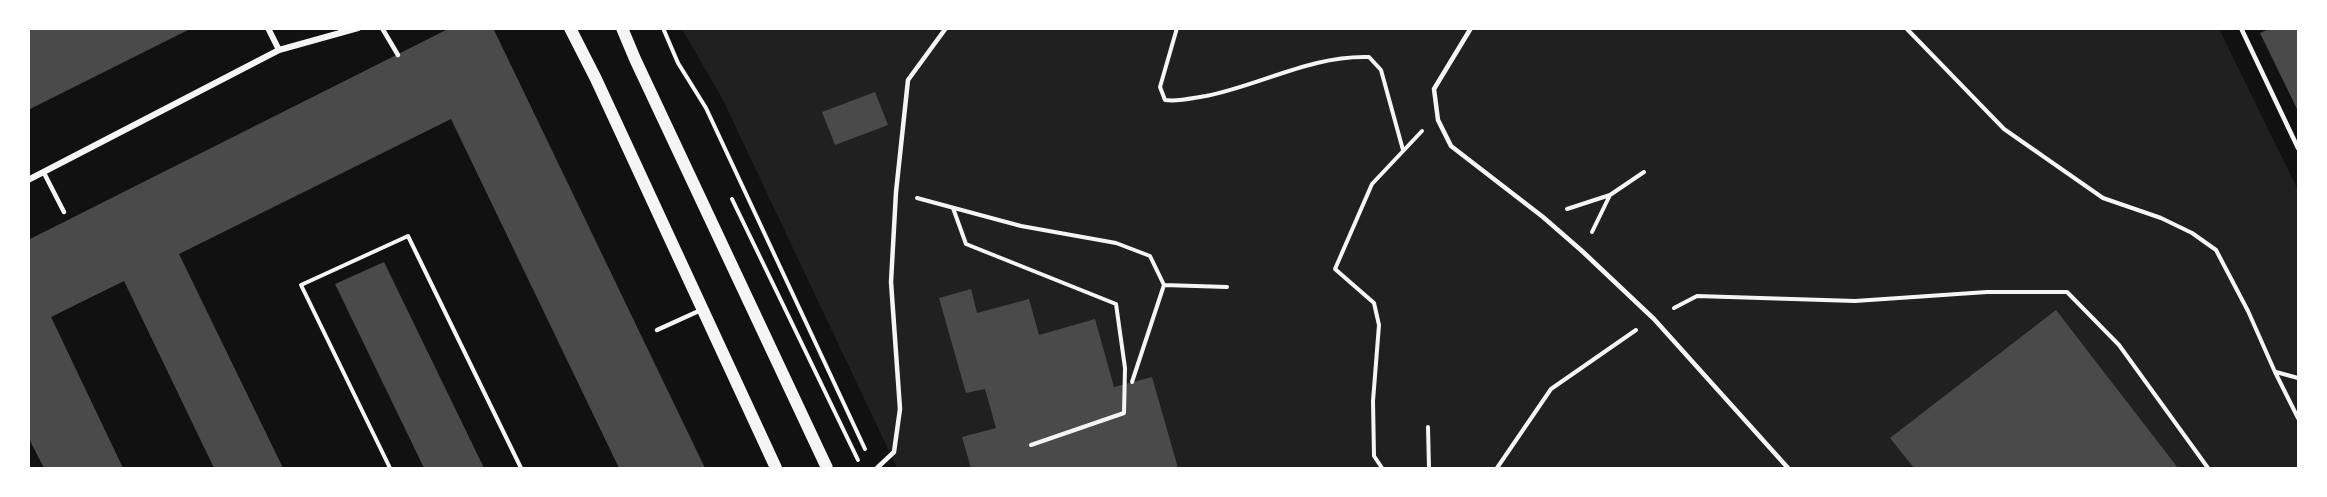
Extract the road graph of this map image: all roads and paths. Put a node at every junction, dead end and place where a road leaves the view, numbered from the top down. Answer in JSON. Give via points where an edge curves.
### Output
{"nodes":[{"id":1,"x":268,"y":28,"type":"edge"},
{"id":2,"x":358,"y":28,"type":"edge"},
{"id":3,"x":382,"y":28,"type":"edge"},
{"id":4,"x":570,"y":28,"type":"edge"},
{"id":5,"x":622,"y":28,"type":"edge"},
{"id":6,"x":663,"y":28,"type":"edge"},
{"id":7,"x":946,"y":28,"type":"edge"},
{"id":8,"x":1177,"y":28,"type":"edge"},
{"id":9,"x":1471,"y":28,"type":"edge"},
{"id":10,"x":1906,"y":28,"type":"edge"},
{"id":11,"x":2241,"y":28,"type":"edge"},
{"id":12,"x":279,"y":50,"type":"junction"},
{"id":13,"x":398,"y":55,"type":"dead end"},
{"id":14,"x":2298,"y":148,"type":"edge"},
{"id":15,"x":44,"y":172,"type":"junction"},
{"id":16,"x":1644,"y":172,"type":"dead end"},
{"id":17,"x":28,"y":180,"type":"edge"},
{"id":18,"x":727,"y":189,"type":"dead end"},
{"id":19,"x":896,"y":192,"type":"junction"},
{"id":20,"x":1610,"y":195,"type":"junction"},
{"id":21,"x":953,"y":208,"type":"junction"},
{"id":22,"x":64,"y":212,"type":"dead end"},
{"id":23,"x":1543,"y":217,"type":"junction"},
{"id":24,"x":1582,"y":251,"type":"junction"},
{"id":25,"x":1164,"y":285,"type":"junction"},
{"id":26,"x":1227,"y":287,"type":"dead end"},
{"id":27,"x":703,"y":309,"type":"junction"},
{"id":28,"x":1654,"y":319,"type":"junction"},
{"id":29,"x":657,"y":330,"type":"dead end"},
{"id":30,"x":2275,"y":372,"type":"junction"},
{"id":31,"x":2298,"y":378,"type":"edge"},
{"id":32,"x":1132,"y":382,"type":"dead end"},
{"id":33,"x":2298,"y":418,"type":"edge"},
{"id":34,"x":1428,"y":427,"type":"dead end"},
{"id":35,"x":1031,"y":445,"type":"dead end"},
{"id":36,"x":869,"y":458,"type":"dead end"},
{"id":37,"x":390,"y":468,"type":"edge"},
{"id":38,"x":521,"y":468,"type":"edge"},
{"id":39,"x":776,"y":468,"type":"edge"},
{"id":40,"x":827,"y":468,"type":"edge"},
{"id":41,"x":862,"y":468,"type":"edge"},
{"id":42,"x":877,"y":468,"type":"edge"},
{"id":43,"x":1382,"y":468,"type":"edge"},
{"id":44,"x":1429,"y":468,"type":"edge"},
{"id":45,"x":1497,"y":468,"type":"edge"},
{"id":46,"x":1788,"y":468,"type":"edge"},
{"id":47,"x":2208,"y":468,"type":"edge"}],
"edges":[{"from":1,"to":12,"type":"street"},
{"from":2,"to":12,"type":"street"},
{"from":3,"to":13,"type":"lane"},
{"from":4,"to":27,"type":"main road"},
{"from":5,"to":40,"type":"main road"},
{"from":6,"to":36,"type":"path","via":[[678,63],[706,108]]},
{"from":7,"to":19,"type":"lane","via":[[908,80]]},
{"from":8,"to":43,"type":"path","via":[[1160,87],[1165,100],[1231,91],[1315,63],[1349,57],[1369,57],[1381,69],[1404,150],[1372,184],[1335,270],[1374,303],[1379,325],[1374,456]]},
{"from":9,"to":23,"type":"lane","via":[[1434,89],[1438,120],[1451,146]]},
{"from":10,"to":30,"type":"path","via":[[2004,129],[2103,198],[2162,218],[2216,250]]},
{"from":11,"to":14,"type":"lane"},
{"from":12,"to":15,"type":"street"},
{"from":15,"to":17,"type":"street"},
{"from":15,"to":22,"type":"lane"},
{"from":16,"to":20,"type":"path"},
{"from":18,"to":41,"type":"path"},
{"from":19,"to":21,"type":"path"},
{"from":19,"to":42,"type":"lane","via":[[891,282],[900,409],[894,452]]},
{"from":20,"to":23,"type":"path"},
{"from":20,"to":24,"type":"path"},
{"from":21,"to":25,"type":"path","via":[[1021,226],[1116,243],[1150,256]]},
{"from":21,"to":35,"type":"path","via":[[966,244],[1116,304],[1125,368],[1124,413]]},
{"from":23,"to":24,"type":"lane"},
{"from":24,"to":28,"type":"lane"},
{"from":25,"to":26,"type":"path"},
{"from":25,"to":32,"type":"path"},
{"from":27,"to":29,"type":"lane"},
{"from":27,"to":39,"type":"main road"},
{"from":28,"to":45,"type":"path","via":[[1551,388]]},
{"from":28,"to":46,"type":"lane"},
{"from":28,"to":47,"type":"path","via":[[1696,297],[1855,301],[1987,292],[2067,292],[2119,345]]},
{"from":30,"to":31,"type":"path"},
{"from":30,"to":33,"type":"path"},
{"from":34,"to":44,"type":"path"},
{"from":37,"to":38,"type":"path","via":[[301,285],[408,236]]}]}
